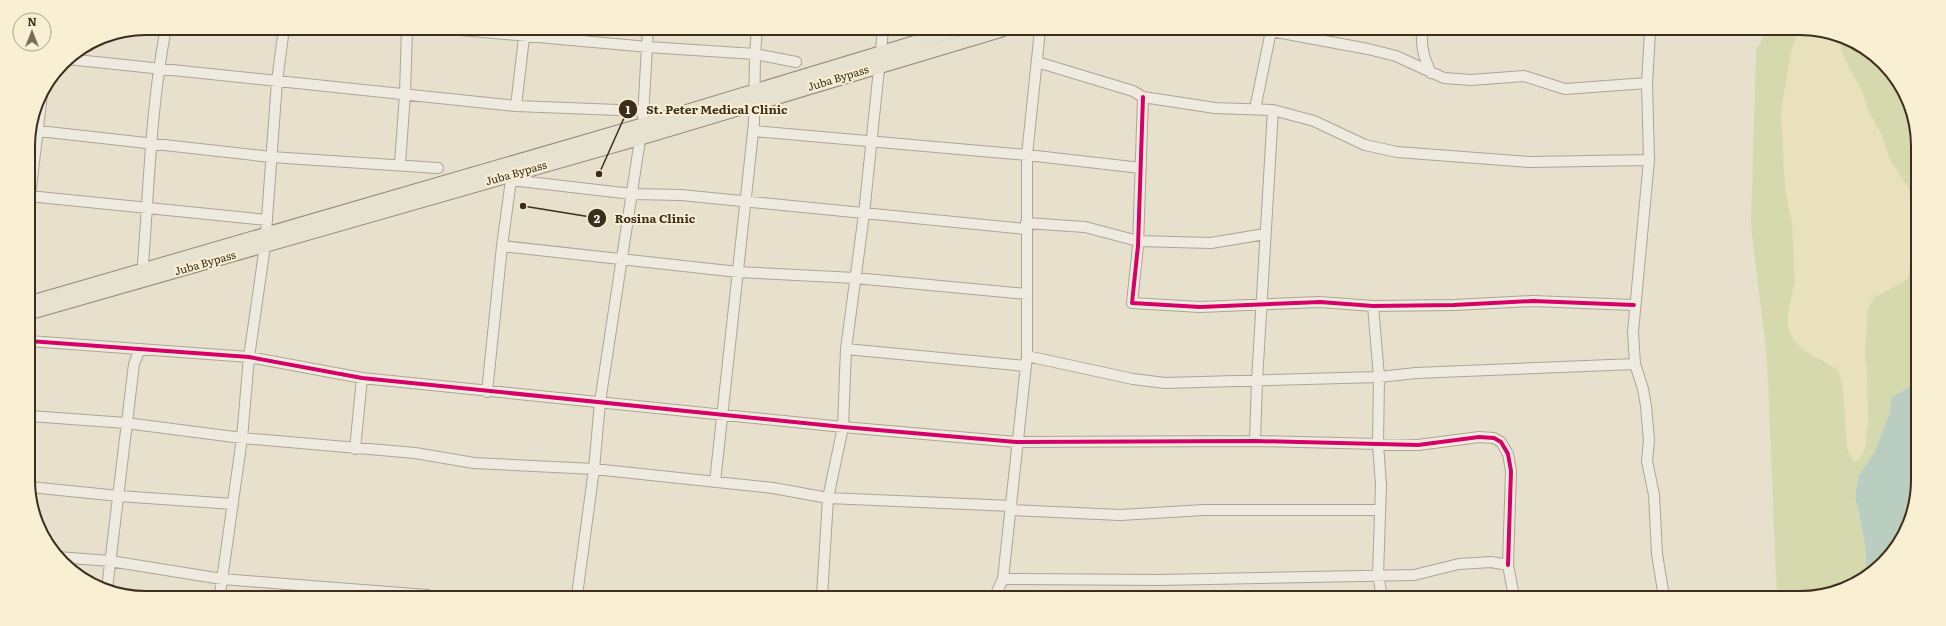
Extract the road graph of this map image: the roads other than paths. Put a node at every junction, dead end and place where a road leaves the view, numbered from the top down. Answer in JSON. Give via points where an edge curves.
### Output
{"nodes":[{"id":1,"x":165,"y":35,"type":"edge"},
{"id":2,"x":283,"y":35,"type":"edge"},
{"id":3,"x":407,"y":35,"type":"edge"},
{"id":4,"x":525,"y":35,"type":"edge"},
{"id":5,"x":550,"y":35,"type":"edge"},
{"id":6,"x":648,"y":35,"type":"edge"},
{"id":7,"x":756,"y":35,"type":"edge"},
{"id":8,"x":883,"y":35,"type":"edge"},
{"id":9,"x":938,"y":35,"type":"edge"},
{"id":10,"x":985,"y":35,"type":"edge"},
{"id":11,"x":1040,"y":35,"type":"edge"},
{"id":12,"x":1270,"y":35,"type":"edge"},
{"id":13,"x":1293,"y":35,"type":"edge"},
{"id":14,"x":1422,"y":35,"type":"edge"},
{"id":15,"x":1650,"y":35,"type":"edge"},
{"id":16,"x":648,"y":47,"type":"junction"},
{"id":17,"x":881,"y":51,"type":"junction"},
{"id":18,"x":754,"y":54,"type":"junction"},
{"id":19,"x":77,"y":60,"type":"edge"},
{"id":20,"x":796,"y":62,"type":"dead end"},
{"id":21,"x":1037,"y":62,"type":"junction"},
{"id":22,"x":880,"y":66,"type":"junction"},
{"id":23,"x":158,"y":69,"type":"junction"},
{"id":24,"x":1431,"y":73,"type":"junction"},
{"id":25,"x":277,"y":81,"type":"junction"},
{"id":26,"x":1646,"y":83,"type":"junction"},
{"id":27,"x":755,"y":91,"type":"junction"},
{"id":28,"x":405,"y":94,"type":"junction"},
{"id":29,"x":1143,"y":97,"type":"junction"},
{"id":30,"x":755,"y":104,"type":"junction"},
{"id":31,"x":516,"y":106,"type":"junction"},
{"id":32,"x":1255,"y":109,"type":"junction"},
{"id":33,"x":1273,"y":110,"type":"junction"},
{"id":34,"x":644,"y":111,"type":"junction"},
{"id":35,"x":36,"y":130,"type":"edge"},
{"id":36,"x":641,"y":131,"type":"junction"},
{"id":37,"x":753,"y":131,"type":"junction"},
{"id":38,"x":871,"y":142,"type":"junction"},
{"id":39,"x":150,"y":143,"type":"junction"},
{"id":40,"x":1027,"y":155,"type":"junction"},
{"id":41,"x":271,"y":157,"type":"junction"},
{"id":42,"x":1649,"y":160,"type":"junction"},
{"id":43,"x":400,"y":164,"type":"junction"},
{"id":44,"x":438,"y":168,"type":"dead end"},
{"id":45,"x":1141,"y":168,"type":"junction"},
{"id":46,"x":510,"y":177,"type":"junction"},
{"id":47,"x":632,"y":194,"type":"junction"},
{"id":48,"x":35,"y":199,"type":"edge"},
{"id":49,"x":746,"y":201,"type":"junction"},
{"id":50,"x":148,"y":208,"type":"junction"},
{"id":51,"x":864,"y":214,"type":"junction"},
{"id":52,"x":267,"y":220,"type":"junction"},
{"id":53,"x":1026,"y":226,"type":"junction"},
{"id":54,"x":1265,"y":234,"type":"junction"},
{"id":55,"x":265,"y":240,"type":"junction"},
{"id":56,"x":1138,"y":241,"type":"junction"},
{"id":57,"x":502,"y":246,"type":"junction"},
{"id":58,"x":622,"y":260,"type":"junction"},
{"id":59,"x":738,"y":272,"type":"junction"},
{"id":60,"x":142,"y":276,"type":"junction"},
{"id":61,"x":855,"y":278,"type":"junction"},
{"id":62,"x":1027,"y":294,"type":"junction"},
{"id":63,"x":35,"y":302,"type":"edge"},
{"id":64,"x":1263,"y":304,"type":"junction"},
{"id":65,"x":1634,"y":305,"type":"junction"},
{"id":66,"x":1373,"y":306,"type":"junction"},
{"id":67,"x":35,"y":311,"type":"edge"},
{"id":68,"x":35,"y":341,"type":"edge"},
{"id":69,"x":140,"y":349,"type":"junction"},
{"id":70,"x":846,"y":349,"type":"junction"},
{"id":71,"x":249,"y":357,"type":"junction"},
{"id":72,"x":1026,"y":361,"type":"junction"},
{"id":73,"x":1635,"y":364,"type":"junction"},
{"id":74,"x":1379,"y":377,"type":"junction"},
{"id":75,"x":362,"y":378,"type":"junction"},
{"id":76,"x":1257,"y":381,"type":"junction"},
{"id":77,"x":487,"y":392,"type":"junction"},
{"id":78,"x":600,"y":402,"type":"junction"},
{"id":79,"x":722,"y":415,"type":"junction"},
{"id":80,"x":35,"y":416,"type":"edge"},
{"id":81,"x":126,"y":423,"type":"junction"},
{"id":82,"x":843,"y":427,"type":"junction"},
{"id":83,"x":242,"y":438,"type":"junction"},
{"id":84,"x":1255,"y":441,"type":"junction"},
{"id":85,"x":1016,"y":442,"type":"junction"},
{"id":86,"x":1378,"y":444,"type":"junction"},
{"id":87,"x":355,"y":449,"type":"junction"},
{"id":88,"x":594,"y":469,"type":"junction"},
{"id":89,"x":715,"y":482,"type":"junction"},
{"id":90,"x":36,"y":488,"type":"edge"},
{"id":91,"x":119,"y":496,"type":"junction"},
{"id":92,"x":828,"y":498,"type":"junction"},
{"id":93,"x":233,"y":504,"type":"junction"},
{"id":94,"x":1012,"y":508,"type":"junction"},
{"id":95,"x":1380,"y":510,"type":"junction"},
{"id":96,"x":68,"y":558,"type":"edge"},
{"id":97,"x":110,"y":561,"type":"junction"},
{"id":98,"x":1508,"y":565,"type":"junction"},
{"id":99,"x":1378,"y":575,"type":"junction"},
{"id":100,"x":222,"y":579,"type":"junction"},
{"id":101,"x":1003,"y":579,"type":"junction"},
{"id":102,"x":108,"y":584,"type":"edge"},
{"id":103,"x":220,"y":591,"type":"edge"},
{"id":104,"x":334,"y":591,"type":"edge"},
{"id":105,"x":578,"y":591,"type":"edge"},
{"id":106,"x":822,"y":591,"type":"edge"},
{"id":107,"x":997,"y":591,"type":"edge"},
{"id":108,"x":1381,"y":591,"type":"edge"},
{"id":109,"x":1513,"y":591,"type":"edge"},
{"id":110,"x":1663,"y":591,"type":"edge"}],
"edges":[{"from":1,"to":23,"type":"street"},
{"from":2,"to":25,"type":"street"},
{"from":3,"to":28,"type":"street"},
{"from":4,"to":31,"type":"street"},
{"from":5,"to":16,"type":"street"},
{"from":6,"to":16,"type":"street"},
{"from":7,"to":18,"type":"street"},
{"from":8,"to":17,"type":"street"},
{"from":9,"to":17,"type":"main road","name":"Juba Bypass"},
{"from":10,"to":22,"type":"main road","name":"Juba Bypass"},
{"from":11,"to":21,"type":"street"},
{"from":12,"to":32,"type":"street"},
{"from":13,"to":24,"type":"street","via":[[1396,56]]},
{"from":14,"to":24,"type":"street","via":[[1421,47]]},
{"from":15,"to":26,"type":"street"},
{"from":16,"to":18,"type":"street"},
{"from":16,"to":34,"type":"street"},
{"from":17,"to":22,"type":"street"},
{"from":17,"to":27,"type":"main road","name":"Juba Bypass"},
{"from":18,"to":20,"type":"street"},
{"from":18,"to":27,"type":"street"},
{"from":19,"to":23,"type":"street"},
{"from":21,"to":29,"type":"street","via":[[1133,91]]},
{"from":21,"to":40,"type":"street"},
{"from":22,"to":30,"type":"main road","name":"Juba Bypass"},
{"from":22,"to":38,"type":"street"},
{"from":23,"to":25,"type":"street"},
{"from":23,"to":39,"type":"street"},
{"from":24,"to":26,"type":"street","via":[[1444,78],[1471,80],[1524,76],[1565,89]]},
{"from":25,"to":28,"type":"street"},
{"from":25,"to":41,"type":"street"},
{"from":26,"to":42,"type":"street"},
{"from":27,"to":30,"type":"street"},
{"from":27,"to":36,"type":"main road","name":"Juba Bypass"},
{"from":28,"to":31,"type":"street"},
{"from":28,"to":43,"type":"street"},
{"from":29,"to":32,"type":"street","via":[[1215,108]]},
{"from":29,"to":45,"type":"street"},
{"from":30,"to":36,"type":"main road","name":"Juba Bypass"},
{"from":30,"to":37,"type":"street"},
{"from":31,"to":34,"type":"street"},
{"from":32,"to":33,"type":"street"},
{"from":33,"to":42,"type":"street","via":[[1314,121],[1365,145],[1397,152],[1529,162]]},
{"from":33,"to":54,"type":"street"},
{"from":34,"to":36,"type":"street"},
{"from":35,"to":39,"type":"street"},
{"from":36,"to":46,"type":"main road","name":"Juba Bypass"},
{"from":36,"to":47,"type":"street"},
{"from":36,"to":55,"type":"main road","name":"Juba Bypass"},
{"from":37,"to":38,"type":"street"},
{"from":37,"to":49,"type":"street"},
{"from":38,"to":40,"type":"street"},
{"from":38,"to":51,"type":"street"},
{"from":39,"to":41,"type":"street"},
{"from":39,"to":50,"type":"street"},
{"from":40,"to":45,"type":"street"},
{"from":40,"to":53,"type":"street"},
{"from":41,"to":43,"type":"street"},
{"from":41,"to":52,"type":"street"},
{"from":42,"to":65,"type":"street"},
{"from":43,"to":44,"type":"street"},
{"from":45,"to":56,"type":"street"},
{"from":46,"to":47,"type":"street"},
{"from":46,"to":55,"type":"main road","name":"Juba Bypass"},
{"from":46,"to":57,"type":"street"},
{"from":47,"to":49,"type":"street","via":[[681,195]]},
{"from":47,"to":58,"type":"street"},
{"from":48,"to":50,"type":"street"},
{"from":49,"to":51,"type":"street"},
{"from":49,"to":59,"type":"street"},
{"from":50,"to":52,"type":"street"},
{"from":50,"to":60,"type":"street"},
{"from":51,"to":53,"type":"street"},
{"from":51,"to":61,"type":"street"},
{"from":52,"to":55,"type":"street"},
{"from":53,"to":56,"type":"street","via":[[1085,227]]},
{"from":53,"to":62,"type":"street"},
{"from":54,"to":56,"type":"street","via":[[1211,243]]},
{"from":54,"to":64,"type":"street"},
{"from":55,"to":60,"type":"main road","name":"Juba Bypass"},
{"from":55,"to":71,"type":"street"},
{"from":56,"to":64,"type":"street","via":[[1132,303],[1200,307]]},
{"from":57,"to":58,"type":"street"},
{"from":57,"to":77,"type":"street"},
{"from":58,"to":59,"type":"street"},
{"from":58,"to":78,"type":"street"},
{"from":59,"to":61,"type":"street"},
{"from":59,"to":79,"type":"street"},
{"from":60,"to":63,"type":"main road","name":"Juba Bypass"},
{"from":60,"to":67,"type":"main road","name":"Juba Bypass"},
{"from":61,"to":62,"type":"street"},
{"from":61,"to":70,"type":"street"},
{"from":62,"to":72,"type":"street"},
{"from":64,"to":66,"type":"street","via":[[1320,302]]},
{"from":64,"to":76,"type":"street"},
{"from":65,"to":66,"type":"street","via":[[1533,301]]},
{"from":65,"to":73,"type":"street"},
{"from":66,"to":74,"type":"street"},
{"from":68,"to":69,"type":"street"},
{"from":69,"to":71,"type":"street"},
{"from":69,"to":81,"type":"street","via":[[134,364]]},
{"from":70,"to":72,"type":"street"},
{"from":70,"to":82,"type":"street"},
{"from":71,"to":75,"type":"street"},
{"from":71,"to":83,"type":"street"},
{"from":72,"to":76,"type":"street","via":[[1165,384]]},
{"from":72,"to":85,"type":"street"},
{"from":73,"to":74,"type":"street","via":[[1416,373]]},
{"from":73,"to":110,"type":"street","via":[[1646,406],[1649,440],[1647,461],[1654,495],[1657,554]]},
{"from":74,"to":76,"type":"street"},
{"from":74,"to":86,"type":"street"},
{"from":75,"to":77,"type":"street"},
{"from":75,"to":87,"type":"street"},
{"from":76,"to":84,"type":"street"},
{"from":77,"to":78,"type":"street"},
{"from":78,"to":79,"type":"street"},
{"from":78,"to":88,"type":"street"},
{"from":79,"to":82,"type":"street"},
{"from":79,"to":89,"type":"street"},
{"from":80,"to":81,"type":"street"},
{"from":81,"to":83,"type":"street"},
{"from":81,"to":91,"type":"street"},
{"from":82,"to":85,"type":"street"},
{"from":82,"to":92,"type":"street"},
{"from":83,"to":87,"type":"street"},
{"from":83,"to":93,"type":"street"},
{"from":84,"to":85,"type":"street"},
{"from":84,"to":86,"type":"street"},
{"from":85,"to":94,"type":"street"},
{"from":86,"to":95,"type":"street"},
{"from":86,"to":98,"type":"street","via":[[1418,444],[1479,437],[1494,438],[1501,442],[1508,454],[1511,471]]},
{"from":87,"to":88,"type":"street","via":[[415,454],[474,463]]},
{"from":88,"to":89,"type":"street"},
{"from":88,"to":105,"type":"street"},
{"from":89,"to":92,"type":"street","via":[[774,488]]},
{"from":90,"to":91,"type":"street"},
{"from":91,"to":93,"type":"street"},
{"from":91,"to":97,"type":"street"},
{"from":92,"to":94,"type":"street"},
{"from":92,"to":106,"type":"street"},
{"from":93,"to":100,"type":"street"},
{"from":94,"to":95,"type":"street","via":[[1120,515],[1204,510]]},
{"from":94,"to":101,"type":"street"},
{"from":95,"to":99,"type":"street"},
{"from":96,"to":97,"type":"street"},
{"from":97,"to":100,"type":"street"},
{"from":97,"to":102,"type":"street"},
{"from":98,"to":99,"type":"street","via":[[1492,562],[1459,564],[1414,575]]},
{"from":98,"to":109,"type":"street"},
{"from":99,"to":101,"type":"street","via":[[1159,580]]},
{"from":99,"to":108,"type":"street"},
{"from":100,"to":103,"type":"street"},
{"from":100,"to":104,"type":"street"},
{"from":101,"to":107,"type":"street"}]}
